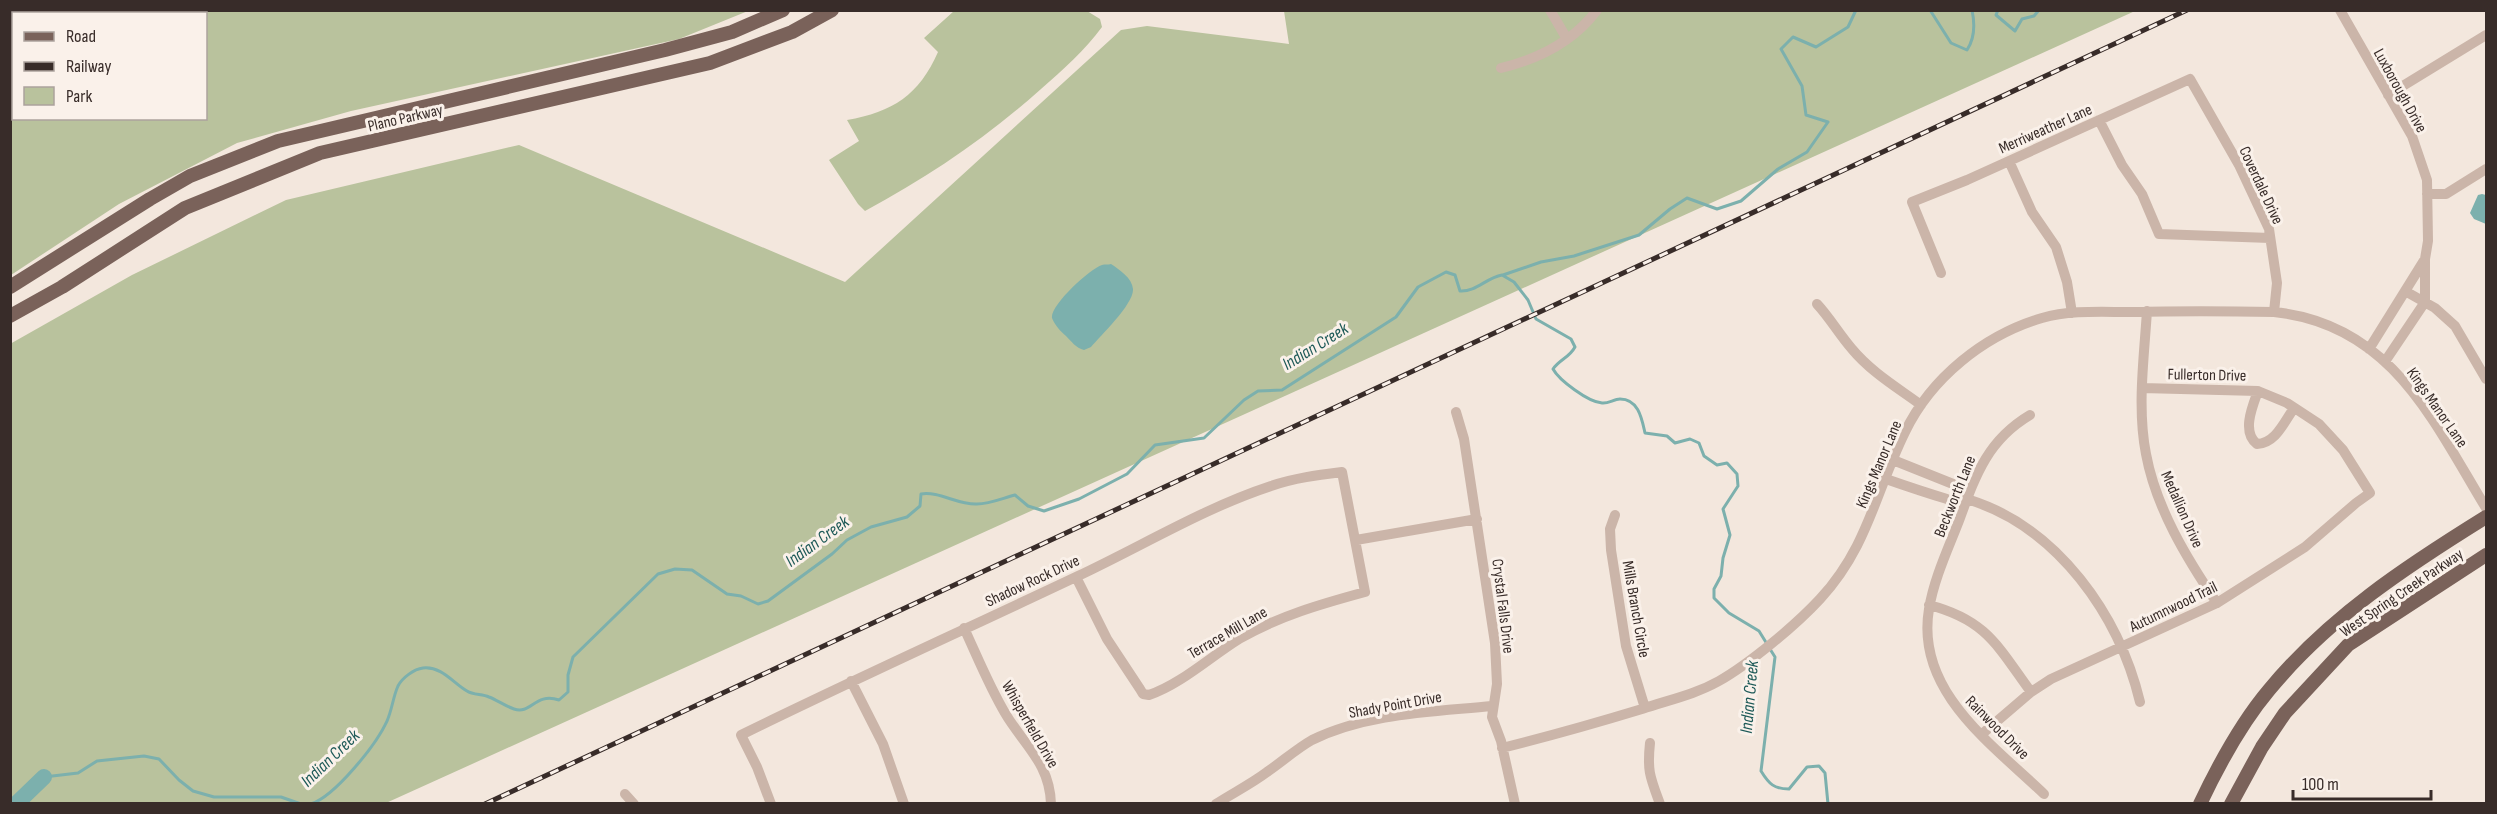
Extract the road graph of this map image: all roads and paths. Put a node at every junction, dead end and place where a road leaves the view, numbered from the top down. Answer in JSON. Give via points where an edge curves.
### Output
{"nodes":[{"id":1,"x":783,"y":10,"type":"edge"},
{"id":2,"x":832,"y":10,"type":"edge"},
{"id":3,"x":1550,"y":10,"type":"edge"},
{"id":4,"x":1597,"y":10,"type":"edge"},
{"id":5,"x":2340,"y":10,"type":"edge"},
{"id":6,"x":2487,"y":34,"type":"edge"},
{"id":7,"x":1567,"y":39,"type":"junction"},
{"id":8,"x":1501,"y":68,"type":"dead end"},
{"id":9,"x":2190,"y":79,"type":"joint"},
{"id":10,"x":2388,"y":95,"type":"junction"},
{"id":11,"x":2099,"y":120,"type":"junction"},
{"id":12,"x":2009,"y":161,"type":"junction"},
{"id":13,"x":2487,"y":169,"type":"edge"},
{"id":14,"x":2427,"y":194,"type":"junction"},
{"id":15,"x":102,"y":231,"type":"junction"},
{"id":16,"x":2270,"y":238,"type":"junction"},
{"id":17,"x":115,"y":252,"type":"junction"},
{"id":18,"x":2425,"y":259,"type":"junction"},
{"id":19,"x":1941,"y":273,"type":"dead end"},
{"id":20,"x":10,"y":287,"type":"edge"},
{"id":21,"x":2405,"y":291,"type":"junction"},
{"id":22,"x":2425,"y":302,"type":"junction"},
{"id":23,"x":1817,"y":304,"type":"dead end"},
{"id":24,"x":2147,"y":311,"type":"junction"},
{"id":25,"x":2274,"y":312,"type":"junction"},
{"id":26,"x":2072,"y":313,"type":"junction"},
{"id":27,"x":10,"y":316,"type":"edge"},
{"id":28,"x":2370,"y":349,"type":"junction"},
{"id":29,"x":2386,"y":360,"type":"junction"},
{"id":30,"x":2487,"y":380,"type":"edge"},
{"id":31,"x":2142,"y":388,"type":"junction"},
{"id":32,"x":2258,"y":391,"type":"junction"},
{"id":33,"x":1922,"y":405,"type":"junction"},
{"id":34,"x":2294,"y":408,"type":"junction"},
{"id":35,"x":1456,"y":412,"type":"dead end"},
{"id":36,"x":2030,"y":415,"type":"dead end"},
{"id":37,"x":1893,"y":460,"type":"junction"},
{"id":38,"x":1886,"y":479,"type":"junction"},
{"id":39,"x":2370,"y":493,"type":"joint"},
{"id":40,"x":1967,"y":498,"type":"junction"},
{"id":41,"x":2487,"y":508,"type":"edge"},
{"id":42,"x":1615,"y":515,"type":"dead end"},
{"id":43,"x":2487,"y":517,"type":"edge"},
{"id":44,"x":1477,"y":519,"type":"junction"},
{"id":45,"x":1356,"y":540,"type":"junction"},
{"id":46,"x":2487,"y":555,"type":"edge"},
{"id":47,"x":1076,"y":577,"type":"junction"},
{"id":48,"x":2217,"y":603,"type":"junction"},
{"id":49,"x":1929,"y":605,"type":"junction"},
{"id":50,"x":964,"y":628,"type":"junction"},
{"id":51,"x":2121,"y":647,"type":"junction"},
{"id":52,"x":851,"y":681,"type":"junction"},
{"id":53,"x":2031,"y":692,"type":"junction"},
{"id":54,"x":2140,"y":702,"type":"dead end"},
{"id":55,"x":1492,"y":706,"type":"junction"},
{"id":56,"x":1645,"y":708,"type":"junction"},
{"id":57,"x":1982,"y":734,"type":"junction"},
{"id":58,"x":1650,"y":742,"type":"dead end"},
{"id":59,"x":1503,"y":748,"type":"junction"},
{"id":60,"x":625,"y":794,"type":"dead end"},
{"id":61,"x":2044,"y":794,"type":"dead end"},
{"id":62,"x":634,"y":804,"type":"edge"},
{"id":63,"x":771,"y":804,"type":"edge"},
{"id":64,"x":904,"y":804,"type":"edge"},
{"id":65,"x":1051,"y":804,"type":"edge"},
{"id":66,"x":1216,"y":804,"type":"edge"},
{"id":67,"x":1515,"y":804,"type":"edge"},
{"id":68,"x":1660,"y":804,"type":"edge"},
{"id":69,"x":2200,"y":804,"type":"edge"},
{"id":70,"x":2230,"y":804,"type":"edge"}],
"edges":[{"from":1,"to":15,"type":"main road","name":"Plano Parkway","via":[[732,32],[665,50],[278,141],[190,176]]},
{"from":2,"to":17,"type":"main road","name":"Plano Parkway","via":[[792,32],[710,63],[320,153],[185,208]]},
{"from":3,"to":7,"type":"street"},
{"from":4,"to":7,"type":"street"},
{"from":5,"to":10,"type":"street","name":"Luxborough Drive"},
{"from":6,"to":10,"type":"street"},
{"from":7,"to":8,"type":"street","via":[[1526,62]]},
{"from":9,"to":11,"type":"street","name":"Merriweather Lane"},
{"from":9,"to":16,"type":"street","name":"Coverdale Drive","via":[[2239,165]]},
{"from":10,"to":14,"type":"street","name":"Luxborough Drive","via":[[2412,136],[2427,180]]},
{"from":11,"to":12,"type":"street","name":"Merriweather Lane"},
{"from":11,"to":16,"type":"street","via":[[2142,194],[2158,234]]},
{"from":12,"to":19,"type":"street","name":"Merriweather Lane","via":[[1912,202]]},
{"from":12,"to":26,"type":"street","via":[[2032,212],[2056,247]]},
{"from":13,"to":14,"type":"street","via":[[2446,194]]},
{"from":14,"to":18,"type":"street","name":"Luxborough Drive"},
{"from":15,"to":17,"type":"main road"},
{"from":15,"to":20,"type":"main road","name":"Plano Parkway"},
{"from":16,"to":25,"type":"street","name":"Coverdale Drive","via":[[2277,283]]},
{"from":17,"to":27,"type":"main road","name":"Plano Parkway"},
{"from":18,"to":21,"type":"street","name":"Luxborough Drive"},
{"from":18,"to":22,"type":"street","name":"Luxborough Drive"},
{"from":21,"to":22,"type":"street"},
{"from":21,"to":28,"type":"street","name":"Luxborough Drive"},
{"from":22,"to":29,"type":"street"},
{"from":22,"to":30,"type":"street","via":[[2456,326]]},
{"from":23,"to":33,"type":"street","via":[[1852,349],[1878,374]]},
{"from":24,"to":25,"type":"street","name":"Kings Manor Lane"},
{"from":24,"to":26,"type":"street","name":"Kings Manor Lane"},
{"from":24,"to":31,"type":"street","name":"Medallion Drive"},
{"from":25,"to":28,"type":"street","name":"Kings Manor Lane","via":[[2320,322],[2350,334]]},
{"from":26,"to":33,"type":"street","name":"Kings Manor Lane","via":[[2043,318],[1989,343],[1952,369]]},
{"from":28,"to":29,"type":"street","name":"Kings Manor Lane"},
{"from":29,"to":41,"type":"street","name":"Kings Manor Lane","via":[[2426,410]]},
{"from":31,"to":32,"type":"street","name":"Fullerton Drive"},
{"from":31,"to":48,"type":"street","name":"Medallion Drive","via":[[2145,453],[2154,487],[2194,569]]},
{"from":32,"to":34,"type":"street","name":"Fullerton Drive"},
{"from":32,"to":34,"type":"street","via":[[2250,415],[2250,434],[2257,444],[2272,439]]},
{"from":33,"to":37,"type":"street","name":"Kings Manor Lane"},
{"from":34,"to":39,"type":"street","name":"Fullerton Drive","via":[[2319,424],[2343,450]]},
{"from":35,"to":44,"type":"street","name":"Crystal Falls Drive","via":[[1464,434]]},
{"from":36,"to":40,"type":"street","name":"Beckworth Lane","via":[[1991,448]]},
{"from":37,"to":38,"type":"street","name":"Kings Manor Lane"},
{"from":37,"to":40,"type":"street","via":[[1958,486]]},
{"from":38,"to":40,"type":"street","via":[[1950,500]]},
{"from":38,"to":56,"type":"street","name":"Kings Manor Lane","via":[[1851,561],[1821,598],[1718,682],[1685,697]]},
{"from":39,"to":48,"type":"street","name":"Autumnwood Trail","via":[[2305,547]]},
{"from":40,"to":49,"type":"street","name":"Beckworth Lane"},
{"from":40,"to":51,"type":"street","via":[[2014,521],[2059,556],[2094,597]]},
{"from":42,"to":56,"type":"street","name":"Mills Branch Circle","via":[[1610,529],[1614,572],[1626,646]]},
{"from":43,"to":69,"type":"main road","name":"West Spring Creek Parkway","via":[[2374,590],[2319,636],[2267,691]]},
{"from":44,"to":45,"type":"street"},
{"from":44,"to":55,"type":"street","name":"Crystal Falls Drive","via":[[1495,652],[1497,684]]},
{"from":45,"to":47,"type":"street","name":"Shadow Rock Drive","via":[[1342,472],[1303,477],[1209,511]]},
{"from":45,"to":47,"type":"street","name":"Terrace Mill Lane","via":[[1365,592],[1283,618],[1239,639],[1149,695],[1143,694],[1107,639]]},
{"from":46,"to":70,"type":"main road","name":"West Spring Creek Parkway","via":[[2348,645],[2285,713]]},
{"from":47,"to":50,"type":"street","name":"Shadow Rock Drive"},
{"from":48,"to":51,"type":"street","name":"Autumnwood Trail"},
{"from":49,"to":53,"type":"street","via":[[1952,611],[1980,627]]},
{"from":49,"to":57,"type":"street","name":"Rainwood Drive","via":[[1928,639],[1937,675],[1955,707]]},
{"from":50,"to":52,"type":"street","name":"Shadow Rock Drive"},
{"from":50,"to":65,"type":"street","name":"Whisperfield Drive","via":[[1006,714],[1042,768]]},
{"from":51,"to":53,"type":"street","name":"Autumnwood Trail","via":[[2073,667]]},
{"from":51,"to":54,"type":"street"},
{"from":52,"to":63,"type":"street","name":"Shadow Rock Drive","via":[[741,735]]},
{"from":52,"to":64,"type":"street","via":[[883,744]]},
{"from":53,"to":57,"type":"street","name":"Autumnwood Trail"},
{"from":55,"to":59,"type":"street","name":"Crystal Falls Drive"},
{"from":55,"to":66,"type":"street","name":"Shady Point Drive","via":[[1376,720],[1327,734]]},
{"from":56,"to":59,"type":"street","name":"Kings Manor Lane"},
{"from":57,"to":61,"type":"street","name":"Rainwood Drive"},
{"from":58,"to":68,"type":"street","via":[[1650,780]]},
{"from":59,"to":67,"type":"street","name":"Crystal Falls Drive"},
{"from":60,"to":62,"type":"street"}]}
